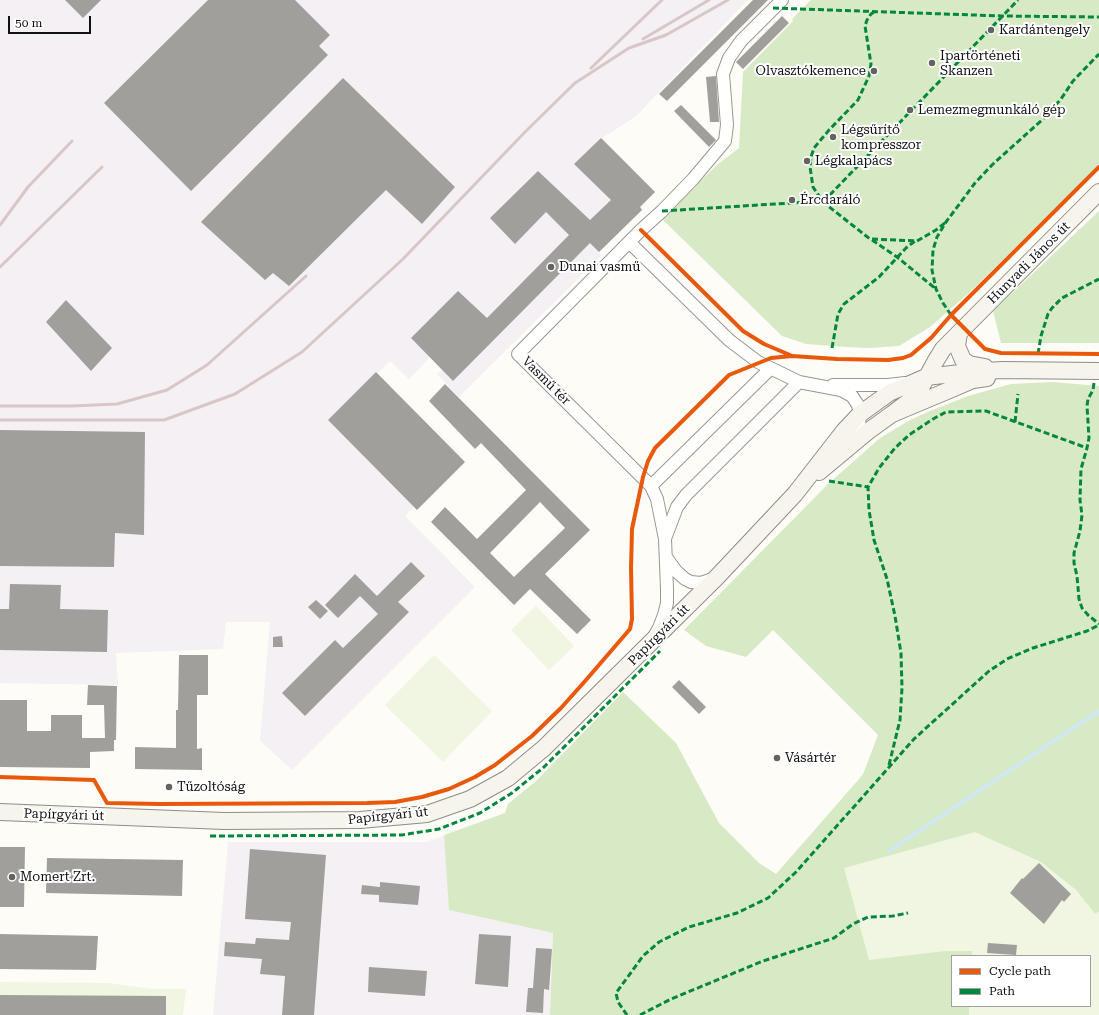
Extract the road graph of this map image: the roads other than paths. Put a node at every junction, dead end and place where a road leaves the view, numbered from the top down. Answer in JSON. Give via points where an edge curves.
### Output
{"nodes":[{"id":1,"x":782,"y":0,"type":"edge"},
{"id":2,"x":1099,"y":192,"type":"edge"},
{"id":3,"x":629,"y":242,"type":"junction"},
{"id":4,"x":959,"y":333,"type":"junction"},
{"id":5,"x":770,"y":369,"type":"junction"},
{"id":6,"x":1002,"y":370,"type":"junction"},
{"id":7,"x":1036,"y":371,"type":"junction"},
{"id":8,"x":1099,"y":372,"type":"edge"},
{"id":9,"x":926,"y":377,"type":"junction"},
{"id":10,"x":799,"y":382,"type":"junction"},
{"id":11,"x":822,"y":386,"type":"junction"},
{"id":12,"x":860,"y":414,"type":"junction"},
{"id":13,"x":892,"y":414,"type":"junction"},
{"id":14,"x":835,"y":459,"type":"junction"},
{"id":15,"x":651,"y":486,"type":"junction"},
{"id":16,"x":795,"y":494,"type":"junction"},
{"id":17,"x":664,"y":539,"type":"junction"},
{"id":18,"x":666,"y":557,"type":"junction"},
{"id":19,"x":717,"y":577,"type":"junction"},
{"id":20,"x":650,"y":644,"type":"junction"},
{"id":21,"x":0,"y":812,"type":"edge"}],
"edges":[{"from":1,"to":3,"type":"street","name":"Vasmű tér","via":[[742,40],[729,58],[723,74],[727,125],[725,141],[693,179]]},
{"from":2,"to":4,"type":"street","name":"Hunyadi János út"},
{"from":3,"to":5,"type":"street","via":[[729,340]]},
{"from":3,"to":15,"type":"street","name":"Vasmű tér","via":[[518,354]]},
{"from":4,"to":6,"type":"street","via":[[957,346],[963,360],[968,364]]},
{"from":4,"to":9,"type":"street","name":"Hunyadi János út","via":[[943,350]]},
{"from":5,"to":10,"type":"street"},
{"from":5,"to":15,"type":"street"},
{"from":6,"to":7,"type":"street"},
{"from":6,"to":9,"type":"street"},
{"from":7,"to":8,"type":"street"},
{"from":7,"to":13,"type":"street","via":[[973,380]]},
{"from":9,"to":11,"type":"street","via":[[888,385]]},
{"from":9,"to":12,"type":"street","via":[[890,393]]},
{"from":9,"to":13,"type":"street","via":[[917,395]]},
{"from":10,"to":11,"type":"street"},
{"from":10,"to":17,"type":"street","via":[[686,496],[677,507]]},
{"from":11,"to":12,"type":"street","via":[[841,390],[852,396]]},
{"from":12,"to":14,"type":"street","via":[[859,426],[853,438]]},
{"from":12,"to":16,"type":"street"},
{"from":13,"to":14,"type":"street"},
{"from":14,"to":16,"type":"street"},
{"from":15,"to":17,"type":"street","name":"Vasmű tér","via":[[657,499]]},
{"from":16,"to":19,"type":"street","name":"Papírgyári út"},
{"from":17,"to":18,"type":"street","name":"Vasmű tér"},
{"from":18,"to":19,"type":"street","via":[[676,571],[691,582],[701,583]]},
{"from":18,"to":20,"type":"street","name":"Vasmű tér","via":[[667,604],[659,628]]},
{"from":19,"to":20,"type":"street","name":"Papírgyári út"},
{"from":20,"to":21,"type":"street","name":"Papírgyári út","via":[[544,748],[508,778],[470,799],[427,814],[360,820],[224,821]]}]}
